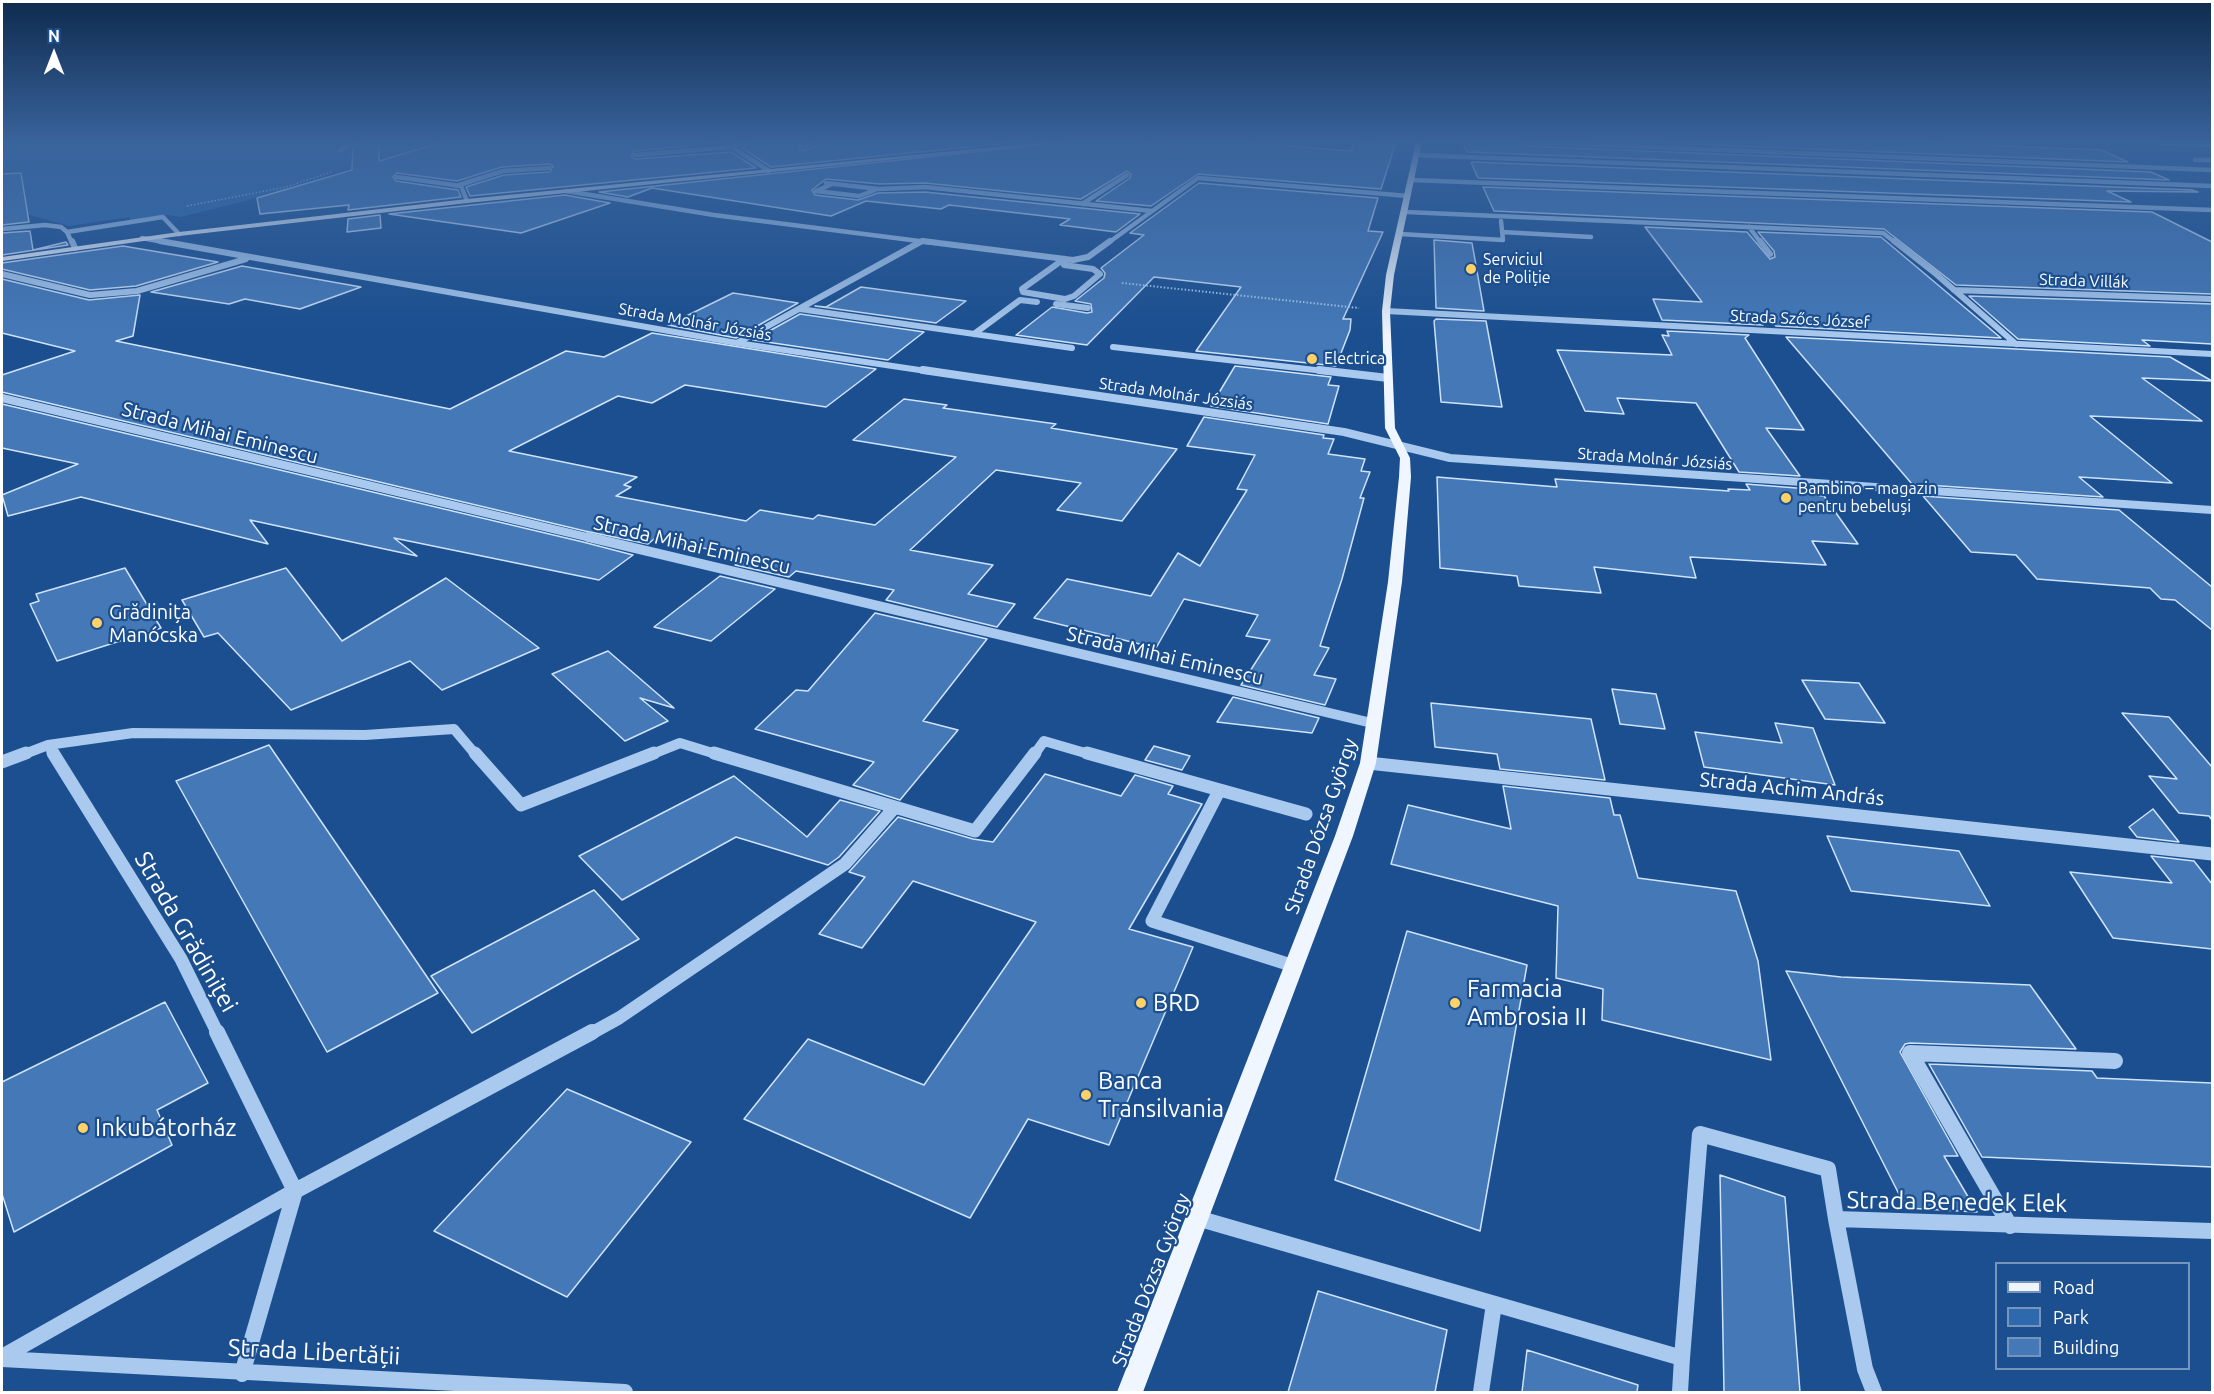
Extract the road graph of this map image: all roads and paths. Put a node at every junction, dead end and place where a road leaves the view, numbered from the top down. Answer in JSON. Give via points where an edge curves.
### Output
{"nodes":[{"id":1,"x":189,"y":207,"type":"edge"},
{"id":2,"x":412,"y":207,"type":"edge"},
{"id":3,"x":671,"y":207,"type":"edge"},
{"id":4,"x":1113,"y":207,"type":"edge"},
{"id":5,"x":1157,"y":207,"type":"edge"},
{"id":6,"x":1406,"y":207,"type":"edge"},
{"id":7,"x":1530,"y":207,"type":"edge"},
{"id":8,"x":2043,"y":207,"type":"edge"},
{"id":9,"x":2212,"y":210,"type":"edge"},
{"id":10,"x":1152,"y":211,"type":"junction"},
{"id":11,"x":163,"y":217,"type":"junction"},
{"id":12,"x":1501,"y":221,"type":"dead end"},
{"id":13,"x":1749,"y":227,"type":"junction"},
{"id":14,"x":2,"y":229,"type":"edge"},
{"id":15,"x":67,"y":232,"type":"junction"},
{"id":16,"x":1502,"y":232,"type":"junction"},
{"id":17,"x":178,"y":234,"type":"junction"},
{"id":18,"x":1400,"y":234,"type":"junction"},
{"id":19,"x":1591,"y":237,"type":"dead end"},
{"id":20,"x":142,"y":238,"type":"junction"},
{"id":21,"x":922,"y":242,"type":"junction"},
{"id":22,"x":75,"y":248,"type":"junction"},
{"id":23,"x":1770,"y":254,"type":"dead end"},
{"id":24,"x":249,"y":258,"type":"junction"},
{"id":25,"x":2,"y":259,"type":"edge"},
{"id":26,"x":1064,"y":259,"type":"junction"},
{"id":27,"x":1056,"y":264,"type":"junction"},
{"id":28,"x":2,"y":274,"type":"edge"},
{"id":29,"x":1094,"y":280,"type":"junction"},
{"id":30,"x":1954,"y":290,"type":"junction"},
{"id":31,"x":2212,"y":299,"type":"edge"},
{"id":32,"x":1088,"y":308,"type":"dead end"},
{"id":33,"x":800,"y":309,"type":"junction"},
{"id":34,"x":1386,"y":311,"type":"junction"},
{"id":35,"x":974,"y":334,"type":"junction"},
{"id":36,"x":737,"y":343,"type":"junction"},
{"id":37,"x":2016,"y":344,"type":"junction"},
{"id":38,"x":1113,"y":347,"type":"dead end"},
{"id":39,"x":1072,"y":348,"type":"dead end"},
{"id":40,"x":2212,"y":354,"type":"edge"},
{"id":41,"x":1388,"y":378,"type":"junction"},
{"id":42,"x":2,"y":398,"type":"edge"},
{"id":43,"x":1401,"y":446,"type":"junction"},
{"id":44,"x":2212,"y":510,"type":"edge"},
{"id":45,"x":1376,"y":724,"type":"junction"},
{"id":46,"x":48,"y":745,"type":"junction"},
{"id":47,"x":2,"y":762,"type":"edge"},
{"id":48,"x":1368,"y":763,"type":"junction"},
{"id":49,"x":1219,"y":791,"type":"junction"},
{"id":50,"x":895,"y":807,"type":"junction"},
{"id":51,"x":1306,"y":814,"type":"dead end"},
{"id":52,"x":2212,"y":854,"type":"edge"},
{"id":53,"x":1294,"y":966,"type":"junction"},
{"id":54,"x":2115,"y":1061,"type":"dead end"},
{"id":55,"x":295,"y":1191,"type":"junction"},
{"id":56,"x":1197,"y":1218,"type":"junction"},
{"id":57,"x":1836,"y":1219,"type":"junction"},
{"id":58,"x":2010,"y":1226,"type":"junction"},
{"id":59,"x":2212,"y":1230,"type":"edge"},
{"id":60,"x":1494,"y":1304,"type":"junction"},
{"id":61,"x":2,"y":1358,"type":"edge"},
{"id":62,"x":1682,"y":1358,"type":"junction"},
{"id":63,"x":242,"y":1374,"type":"junction"},
{"id":64,"x":620,"y":1392,"type":"edge"},
{"id":65,"x":625,"y":1392,"type":"edge"},
{"id":66,"x":1130,"y":1392,"type":"edge"},
{"id":67,"x":1480,"y":1392,"type":"edge"},
{"id":68,"x":1680,"y":1392,"type":"edge"},
{"id":69,"x":1874,"y":1392,"type":"edge"}],
"edges":[{"from":1,"to":11,"type":"path","via":[[170,211]]},
{"from":2,"to":17,"type":"main road"},
{"from":3,"to":21,"type":"street"},
{"from":4,"to":10,"type":"street"},
{"from":5,"to":10,"type":"street"},
{"from":6,"to":18,"type":"main road","name":"Strada Dózsa György"},
{"from":7,"to":13,"type":"street"},
{"from":8,"to":9,"type":"street"},
{"from":10,"to":26,"type":"street","via":[[1088,257]]},
{"from":11,"to":15,"type":"street"},
{"from":11,"to":17,"type":"street"},
{"from":12,"to":16,"type":"street"},
{"from":13,"to":23,"type":"street"},
{"from":13,"to":30,"type":"street","via":[[1883,233]]},
{"from":14,"to":15,"type":"street","via":[[45,225]]},
{"from":15,"to":22,"type":"street"},
{"from":16,"to":18,"type":"street","via":[[1503,240]]},
{"from":16,"to":19,"type":"street"},
{"from":17,"to":20,"type":"main road"},
{"from":18,"to":34,"type":"main road","name":"Strada Dózsa György"},
{"from":20,"to":22,"type":"main road"},
{"from":20,"to":24,"type":"street","name":"Strada Molnár Józsiás"},
{"from":21,"to":26,"type":"street"},
{"from":21,"to":33,"type":"street"},
{"from":22,"to":25,"type":"main road"},
{"from":24,"to":28,"type":"street","via":[[137,291],[90,295]]},
{"from":24,"to":36,"type":"street","name":"Strada Molnár Józsiás"},
{"from":26,"to":27,"type":"street"},
{"from":27,"to":29,"type":"street","via":[[1093,269],[1100,274]]},
{"from":27,"to":29,"type":"street","via":[[1023,292],[1065,299]]},
{"from":29,"to":34,"type":"path"},
{"from":30,"to":31,"type":"street","name":"Strada Villák"},
{"from":30,"to":37,"type":"street"},
{"from":32,"to":35,"type":"street","via":[[1020,300]]},
{"from":33,"to":35,"type":"street"},
{"from":33,"to":36,"type":"street"},
{"from":34,"to":37,"type":"street","name":"Strada Szőcs József"},
{"from":34,"to":41,"type":"main road","name":"Strada Dózsa György"},
{"from":35,"to":39,"type":"street"},
{"from":36,"to":43,"type":"street","name":"Strada Molnár Józsiás","via":[[1344,432]]},
{"from":37,"to":40,"type":"street","name":"Strada Szőcs József"},
{"from":38,"to":41,"type":"street"},
{"from":41,"to":43,"type":"main road","name":"Strada Dózsa György","via":[[1391,434]]},
{"from":42,"to":45,"type":"street","name":"Strada Mihai Eminescu"},
{"from":43,"to":44,"type":"street","name":"Strada Molnár Józsiás","via":[[1450,458]]},
{"from":43,"to":45,"type":"main road","name":"Strada Dózsa György","via":[[1405,477]]},
{"from":45,"to":48,"type":"main road","name":"Strada Dózsa György"},
{"from":46,"to":47,"type":"street"},
{"from":46,"to":50,"type":"street","via":[[133,733],[365,735],[454,729],[521,806],[680,743]]},
{"from":46,"to":55,"type":"street","name":"Strada Grădiniței","via":[[181,959]]},
{"from":48,"to":52,"type":"street","name":"Strada Achim András"},
{"from":48,"to":53,"type":"main road","name":"Strada Dózsa György"},
{"from":49,"to":50,"type":"street","via":[[1044,741],[975,831]]},
{"from":49,"to":51,"type":"street"},
{"from":49,"to":53,"type":"street","via":[[1152,921]]},
{"from":50,"to":55,"type":"street","via":[[845,864],[619,1018]]},
{"from":53,"to":56,"type":"main road","name":"Strada Dózsa György"},
{"from":54,"to":58,"type":"street","via":[[1910,1053]]},
{"from":55,"to":61,"type":"street"},
{"from":55,"to":63,"type":"street"},
{"from":56,"to":60,"type":"street"},
{"from":56,"to":66,"type":"main road","name":"Strada Dózsa György"},
{"from":57,"to":58,"type":"street","name":"Strada Benedek Elek"},
{"from":57,"to":62,"type":"street","via":[[1828,1168],[1700,1134]]},
{"from":57,"to":69,"type":"street","name":"Strada Benedek Elek","via":[[1865,1369]]},
{"from":58,"to":59,"type":"street","name":"Strada Benedek Elek"},
{"from":60,"to":62,"type":"street"},
{"from":60,"to":67,"type":"street"},
{"from":61,"to":63,"type":"street","name":"Strada Libertății"},
{"from":62,"to":68,"type":"street"},
{"from":63,"to":64,"type":"street","name":"Strada Libertății"},
{"from":64,"to":65,"type":"street","name":"Strada Libertății"}]}
